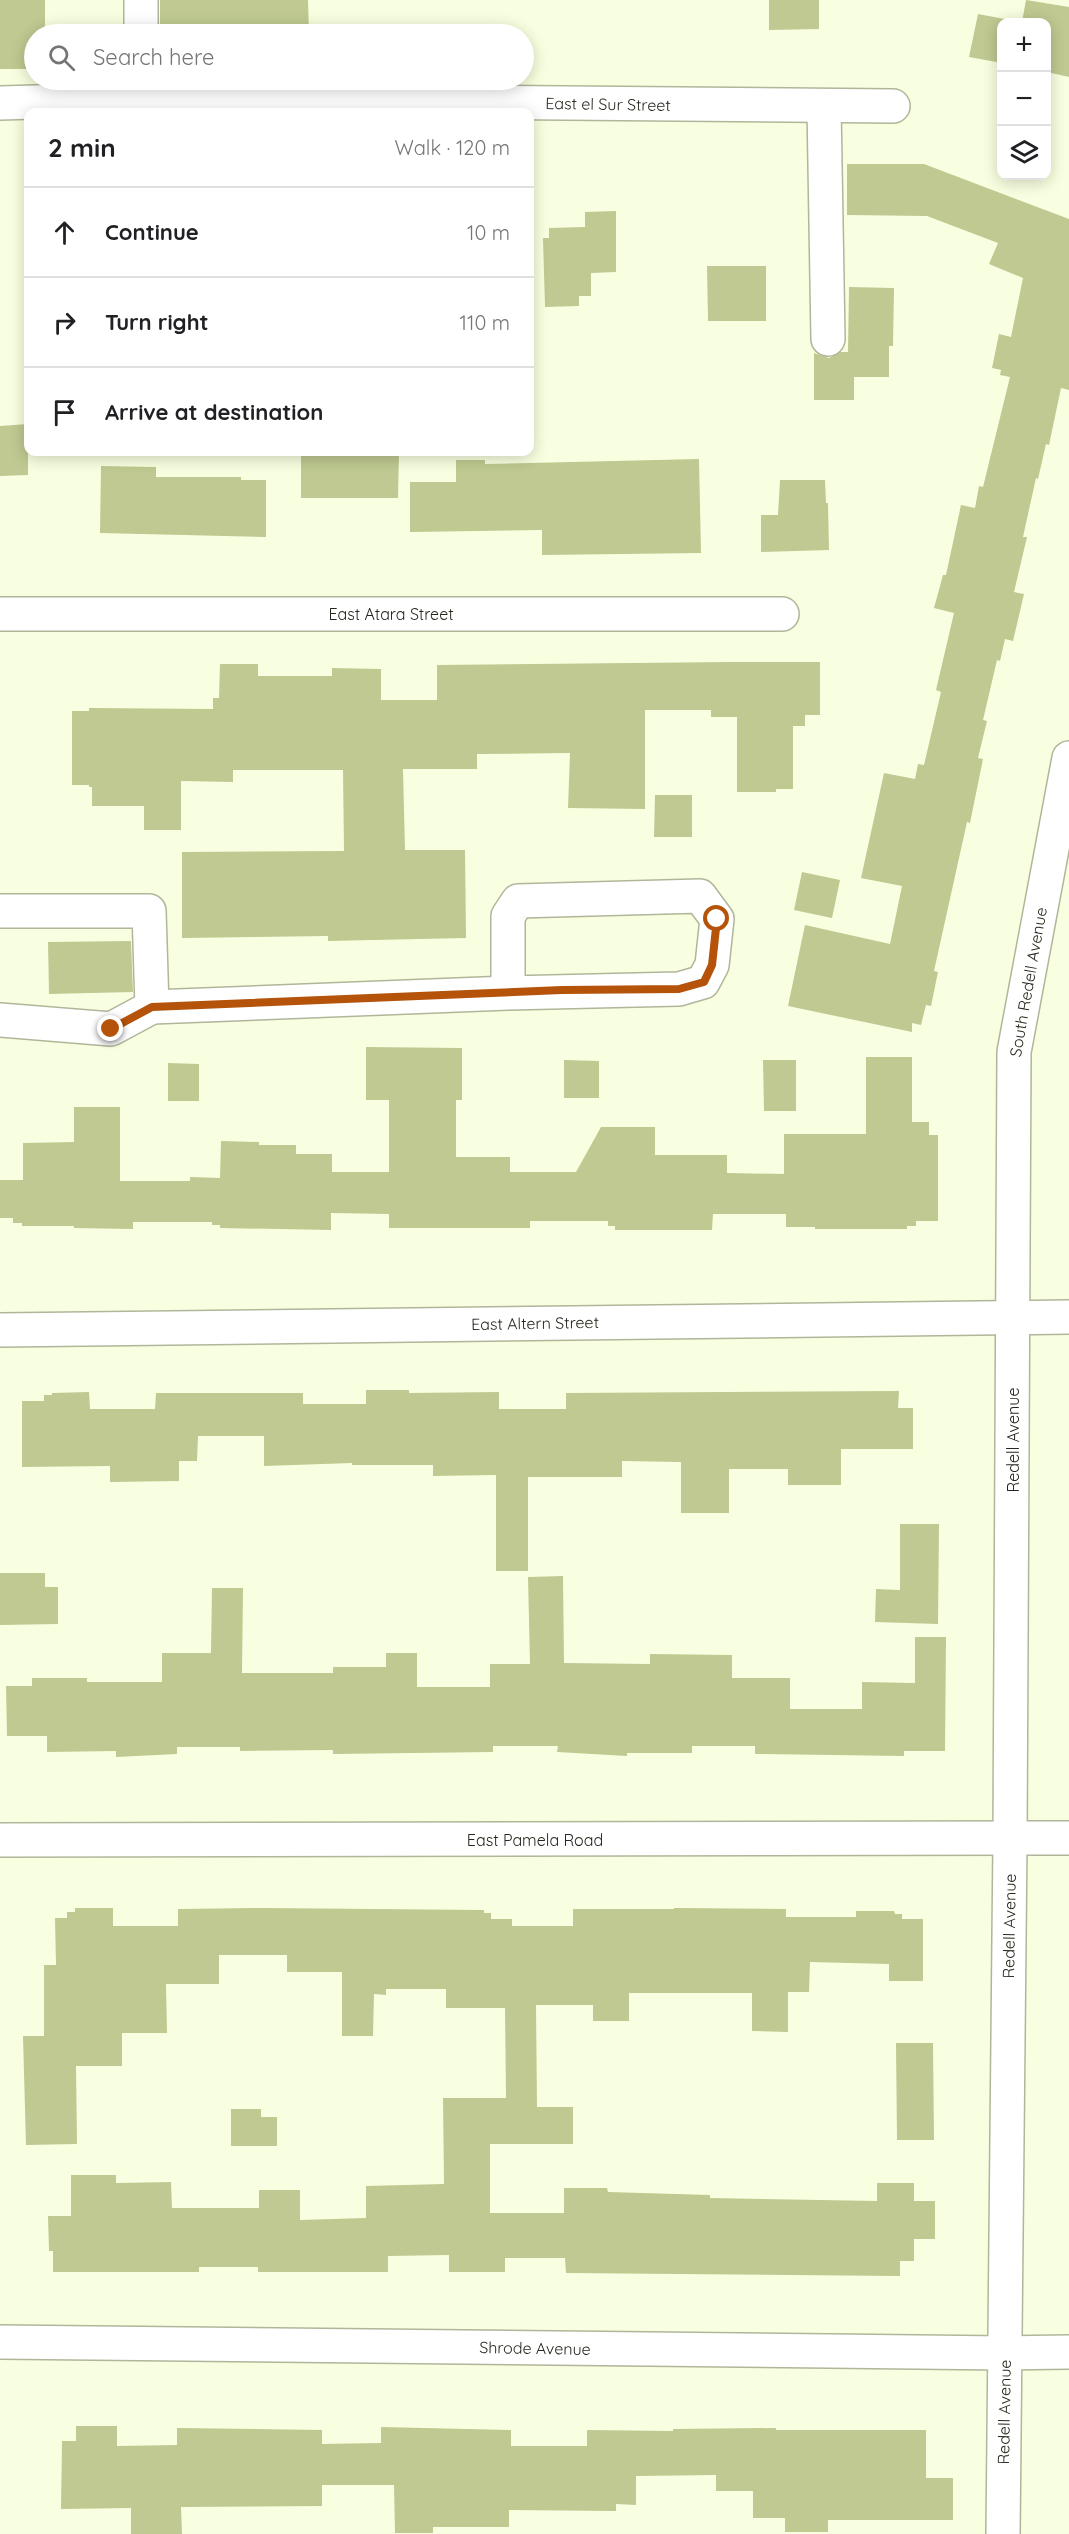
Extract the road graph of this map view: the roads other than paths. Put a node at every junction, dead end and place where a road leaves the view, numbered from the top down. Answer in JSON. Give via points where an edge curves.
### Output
{"nodes":[{"id":1,"x":141,"y":0,"type":"edge"},
{"id":2,"x":141,"y":24,"type":"edge"},
{"id":3,"x":130,"y":90,"type":"edge"},
{"id":4,"x":180,"y":90,"type":"edge"},
{"id":5,"x":0,"y":103,"type":"edge"},
{"id":6,"x":824,"y":106,"type":"junction"},
{"id":7,"x":893,"y":106,"type":"dead end"},
{"id":8,"x":828,"y":339,"type":"dead end"},
{"id":9,"x":0,"y":614,"type":"edge"},
{"id":10,"x":782,"y":614,"type":"dead end"},
{"id":11,"x":1068,"y":762,"type":"edge"},
{"id":12,"x":0,"y":911,"type":"edge"},
{"id":13,"x":508,"y":993,"type":"junction"},
{"id":14,"x":152,"y":1007,"type":"junction"},
{"id":15,"x":0,"y":1020,"type":"edge"},
{"id":16,"x":1069,"y":1317,"type":"edge"},
{"id":17,"x":1014,"y":1318,"type":"junction"},
{"id":18,"x":0,"y":1330,"type":"edge"},
{"id":19,"x":1069,"y":1838,"type":"edge"},
{"id":20,"x":0,"y":1840,"type":"edge"},
{"id":21,"x":1010,"y":1840,"type":"junction"},
{"id":22,"x":0,"y":2342,"type":"edge"},
{"id":23,"x":1069,"y":2352,"type":"edge"},
{"id":24,"x":1005,"y":2353,"type":"junction"},
{"id":25,"x":1003,"y":2534,"type":"edge"}],
"edges":[{"from":1,"to":2,"type":"street"},
{"from":3,"to":5,"type":"street","name":"East el Sur Street"},
{"from":4,"to":6,"type":"street","name":"East el Sur Street"},
{"from":6,"to":7,"type":"street","name":"East el Sur Street"},
{"from":6,"to":8,"type":"street"},
{"from":9,"to":10,"type":"street","name":"East Atara Street"},
{"from":11,"to":17,"type":"street","name":"South Redell Avenue","via":[[1014,1052]]},
{"from":12,"to":14,"type":"street","via":[[149,911]]},
{"from":13,"to":13,"type":"street","via":[[679,989],[704,982],[712,965],[717,919],[700,896],[518,901],[508,916]]},
{"from":13,"to":14,"type":"street"},
{"from":14,"to":15,"type":"street","via":[[111,1029]]},
{"from":16,"to":17,"type":"street","name":"East Altern Street"},
{"from":17,"to":18,"type":"street","name":"East Altern Street"},
{"from":17,"to":21,"type":"street","name":"Redell Avenue"},
{"from":19,"to":21,"type":"street","name":"East Pamela Road"},
{"from":20,"to":21,"type":"street","name":"East Pamela Road"},
{"from":21,"to":24,"type":"street","name":"Redell Avenue"},
{"from":22,"to":24,"type":"street","name":"Shrode Avenue"},
{"from":23,"to":24,"type":"street","name":"Shrode Avenue"},
{"from":24,"to":25,"type":"street","name":"Redell Avenue"}]}
